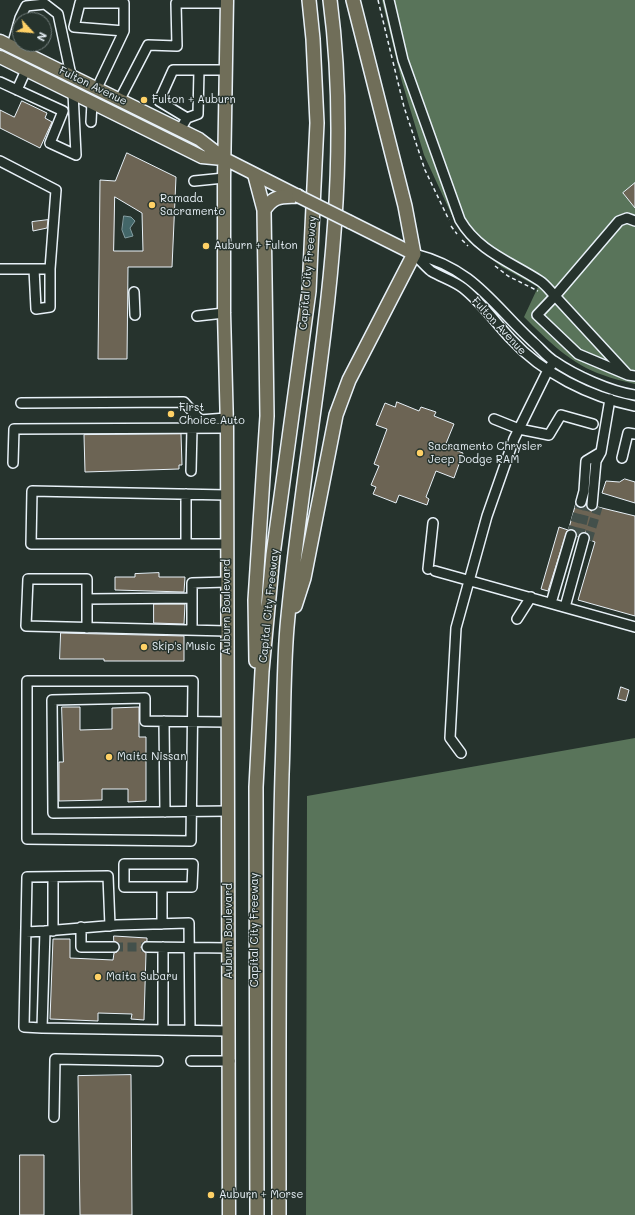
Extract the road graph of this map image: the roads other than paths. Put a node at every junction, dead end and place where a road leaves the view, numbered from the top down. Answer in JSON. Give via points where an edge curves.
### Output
{"nodes":[{"id":1,"x":309,"y":0,"type":"edge"},
{"id":2,"x":330,"y":0,"type":"edge"},
{"id":3,"x":353,"y":0,"type":"edge"},
{"id":4,"x":389,"y":0,"type":"edge"},
{"id":5,"x":228,"y":2,"type":"edge"},
{"id":6,"x":23,"y":12,"type":"edge"},
{"id":7,"x":124,"y":31,"type":"junction"},
{"id":8,"x":0,"y":41,"type":"edge"},
{"id":9,"x":12,"y":46,"type":"edge"},
{"id":10,"x":24,"y":52,"type":"edge"},
{"id":11,"x":0,"y":57,"type":"edge"},
{"id":12,"x":26,"y":70,"type":"junction"},
{"id":13,"x":198,"y":70,"type":"junction"},
{"id":14,"x":226,"y":70,"type":"junction"},
{"id":15,"x":71,"y":76,"type":"junction"},
{"id":16,"x":0,"y":82,"type":"edge"},
{"id":17,"x":97,"y":88,"type":"junction"},
{"id":18,"x":17,"y":90,"type":"junction"},
{"id":19,"x":73,"y":93,"type":"junction"},
{"id":20,"x":120,"y":99,"type":"junction"},
{"id":21,"x":92,"y":102,"type":"junction"},
{"id":22,"x":188,"y":118,"type":"junction"},
{"id":23,"x":91,"y":122,"type":"dead end"},
{"id":24,"x":180,"y":130,"type":"junction"},
{"id":25,"x":224,"y":159,"type":"junction"},
{"id":26,"x":0,"y":161,"type":"edge"},
{"id":27,"x":255,"y":176,"type":"junction"},
{"id":28,"x":224,"y":178,"type":"junction"},
{"id":29,"x":194,"y":181,"type":"dead end"},
{"id":30,"x":298,"y":196,"type":"junction"},
{"id":31,"x":264,"y":210,"type":"junction"},
{"id":32,"x":635,"y":222,"type":"edge"},
{"id":33,"x":414,"y":254,"type":"junction"},
{"id":34,"x":0,"y":268,"type":"edge"},
{"id":35,"x":34,"y":269,"type":"junction"},
{"id":36,"x":50,"y":269,"type":"junction"},
{"id":37,"x":134,"y":292,"type":"dead end"},
{"id":38,"x":555,"y":296,"type":"junction"},
{"id":39,"x":224,"y":313,"type":"junction"},
{"id":40,"x":134,"y":315,"type":"dead end"},
{"id":41,"x":197,"y":316,"type":"dead end"},
{"id":42,"x":554,"y":361,"type":"junction"},
{"id":43,"x":548,"y":370,"type":"junction"},
{"id":44,"x":632,"y":375,"type":"edge"},
{"id":45,"x":635,"y":395,"type":"edge"},
{"id":46,"x":610,"y":399,"type":"junction"},
{"id":47,"x":21,"y":403,"type":"dead end"},
{"id":48,"x":635,"y":406,"type":"edge"},
{"id":49,"x":494,"y":419,"type":"dead end"},
{"id":50,"x":226,"y":423,"type":"junction"},
{"id":51,"x":593,"y":424,"type":"dead end"},
{"id":52,"x":192,"y":428,"type":"junction"},
{"id":53,"x":519,"y":428,"type":"junction"},
{"id":54,"x":635,"y":434,"type":"edge"},
{"id":55,"x":601,"y":452,"type":"junction"},
{"id":56,"x":622,"y":458,"type":"dead end"},
{"id":57,"x":13,"y":463,"type":"dead end"},
{"id":58,"x":191,"y":471,"type":"dead end"},
{"id":59,"x":186,"y":494,"type":"junction"},
{"id":60,"x":227,"y":495,"type":"junction"},
{"id":61,"x":434,"y":523,"type":"dead end"},
{"id":62,"x":186,"y":544,"type":"junction"},
{"id":63,"x":227,"y":544,"type":"junction"},
{"id":64,"x":469,"y":581,"type":"junction"},
{"id":65,"x":227,"y":582,"type":"junction"},
{"id":66,"x":530,"y":597,"type":"junction"},
{"id":67,"x":192,"y":598,"type":"junction"},
{"id":68,"x":87,"y":599,"type":"junction"},
{"id":69,"x":562,"y":606,"type":"junction"},
{"id":70,"x":517,"y":619,"type":"dead end"},
{"id":71,"x":635,"y":627,"type":"edge"},
{"id":72,"x":87,"y":628,"type":"junction"},
{"id":73,"x":192,"y":630,"type":"junction"},
{"id":74,"x":227,"y":631,"type":"junction"},
{"id":75,"x":287,"y":631,"type":"junction"},
{"id":76,"x":164,"y":722,"type":"junction"},
{"id":77,"x":192,"y":722,"type":"junction"},
{"id":78,"x":228,"y":722,"type":"junction"},
{"id":79,"x":460,"y":753,"type":"dead end"},
{"id":80,"x":256,"y":787,"type":"junction"},
{"id":81,"x":165,"y":812,"type":"junction"},
{"id":82,"x":191,"y":812,"type":"junction"},
{"id":83,"x":228,"y":812,"type":"junction"},
{"id":84,"x":108,"y":876,"type":"junction"},
{"id":85,"x":53,"y":877,"type":"junction"},
{"id":86,"x":123,"y":877,"type":"junction"},
{"id":87,"x":162,"y":887,"type":"junction"},
{"id":88,"x":162,"y":924,"type":"junction"},
{"id":89,"x":110,"y":926,"type":"junction"},
{"id":90,"x":81,"y":928,"type":"junction"},
{"id":91,"x":49,"y":931,"type":"junction"},
{"id":92,"x":26,"y":932,"type":"junction"},
{"id":93,"x":189,"y":946,"type":"junction"},
{"id":94,"x":114,"y":947,"type":"tunnel mouth"},
{"id":95,"x":147,"y":947,"type":"tunnel mouth"},
{"id":96,"x":163,"y":947,"type":"junction"},
{"id":97,"x":229,"y":948,"type":"junction"},
{"id":98,"x":42,"y":1028,"type":"junction"},
{"id":99,"x":163,"y":1030,"type":"junction"},
{"id":100,"x":190,"y":1030,"type":"junction"},
{"id":101,"x":230,"y":1031,"type":"junction"},
{"id":102,"x":158,"y":1061,"type":"dead end"},
{"id":103,"x":191,"y":1061,"type":"dead end"},
{"id":104,"x":230,"y":1061,"type":"junction"},
{"id":105,"x":54,"y":1117,"type":"dead end"},
{"id":106,"x":230,"y":1215,"type":"edge"},
{"id":107,"x":257,"y":1215,"type":"edge"},
{"id":108,"x":279,"y":1215,"type":"edge"}],
"edges":[{"from":1,"to":80,"type":"highway","name":"Capital City Freeway","via":[[317,123],[309,291],[273,555],[262,671]]},
{"from":2,"to":75,"type":"highway","name":"Capital City Freeway","via":[[338,117],[336,230]]},
{"from":3,"to":33,"type":"highway"},
{"from":4,"to":38,"type":"street","via":[[403,60],[463,226],[479,245],[542,282]]},
{"from":5,"to":14,"type":"main road","name":"Auburn Boulevard"},
{"from":5,"to":20,"type":"street","via":[[176,3],[176,46],[148,45]]},
{"from":6,"to":15,"type":"street","via":[[26,6],[45,4],[58,14]]},
{"from":7,"to":7,"type":"street","via":[[74,27],[80,3],[124,3]]},
{"from":7,"to":17,"type":"street"},
{"from":8,"to":9,"type":"main road","name":"Fulton Avenue"},
{"from":10,"to":15,"type":"main road","name":"Fulton Avenue"},
{"from":11,"to":12,"type":"main road","name":"Fulton Avenue"},
{"from":12,"to":18,"type":"street"},
{"from":12,"to":19,"type":"main road","name":"Fulton Avenue"},
{"from":13,"to":14,"type":"street"},
{"from":13,"to":22,"type":"street","via":[[198,114]]},
{"from":13,"to":22,"type":"street","via":[[173,70],[159,101]]},
{"from":14,"to":25,"type":"main road","name":"Auburn Boulevard"},
{"from":15,"to":17,"type":"main road","name":"Fulton Avenue"},
{"from":16,"to":18,"type":"street"},
{"from":17,"to":20,"type":"main road","name":"Fulton Avenue"},
{"from":18,"to":19,"type":"street","via":[[63,111],[50,143],[76,155]]},
{"from":19,"to":21,"type":"main road","name":"Fulton Avenue"},
{"from":20,"to":24,"type":"main road","name":"Fulton Avenue"},
{"from":21,"to":23,"type":"street"},
{"from":21,"to":25,"type":"main road","name":"Fulton Avenue","via":[[202,156]]},
{"from":22,"to":24,"type":"street"},
{"from":24,"to":25,"type":"main road","name":"Fulton Avenue","via":[[199,140]]},
{"from":25,"to":27,"type":"main road","name":"Fulton Avenue"},
{"from":25,"to":28,"type":"main road","name":"Auburn Boulevard"},
{"from":26,"to":36,"type":"street","via":[[56,190]]},
{"from":27,"to":30,"type":"main road","name":"Fulton Avenue"},
{"from":27,"to":31,"type":"highway"},
{"from":28,"to":29,"type":"street"},
{"from":28,"to":39,"type":"main road","name":"Auburn Boulevard"},
{"from":30,"to":31,"type":"highway","via":[[278,197],[270,201]]},
{"from":30,"to":33,"type":"main road","name":"Fulton Avenue","bridge":true},
{"from":31,"to":80,"type":"highway","via":[[267,416],[255,600]]},
{"from":32,"to":38,"type":"street","via":[[627,218],[620,221]]},
{"from":33,"to":42,"type":"street","name":"Fulton Avenue","via":[[436,260],[472,280]]},
{"from":33,"to":43,"type":"street","name":"Fulton Avenue","via":[[431,270],[462,287],[483,306],[511,340],[533,361]]},
{"from":33,"to":75,"type":"highway","via":[[350,380],[336,415],[304,578]]},
{"from":34,"to":35,"type":"street"},
{"from":35,"to":36,"type":"street"},
{"from":35,"to":36,"type":"street","via":[[36,309],[50,307]]},
{"from":37,"to":40,"type":"street"},
{"from":38,"to":44,"type":"street"},
{"from":38,"to":44,"type":"street","via":[[537,315],[578,354]]},
{"from":39,"to":41,"type":"street"},
{"from":39,"to":50,"type":"main road","name":"Auburn Boulevard"},
{"from":42,"to":43,"type":"street"},
{"from":42,"to":45,"type":"street","name":"Fulton Avenue","via":[[594,383],[623,394]]},
{"from":43,"to":46,"type":"street","name":"Fulton Avenue","via":[[590,392]]},
{"from":43,"to":53,"type":"street"},
{"from":46,"to":48,"type":"street","name":"Fulton Avenue"},
{"from":46,"to":55,"type":"street"},
{"from":47,"to":50,"type":"street","via":[[184,402],[200,420]]},
{"from":49,"to":53,"type":"street"},
{"from":50,"to":52,"type":"street"},
{"from":50,"to":60,"type":"main road","name":"Auburn Boulevard"},
{"from":51,"to":53,"type":"street","via":[[562,415],[549,434]]},
{"from":52,"to":57,"type":"street","via":[[14,429]]},
{"from":52,"to":58,"type":"street"},
{"from":53,"to":64,"type":"street","via":[[487,516]]},
{"from":54,"to":56,"type":"street","via":[[628,433]]},
{"from":55,"to":55,"type":"street","via":[[602,461],[590,504],[584,491],[586,460]]},
{"from":59,"to":60,"type":"street"},
{"from":59,"to":62,"type":"street"},
{"from":59,"to":62,"type":"street","via":[[32,490],[31,544]]},
{"from":60,"to":63,"type":"main road","name":"Auburn Boulevard"},
{"from":61,"to":64,"type":"street","via":[[431,570]]},
{"from":62,"to":63,"type":"street"},
{"from":63,"to":65,"type":"main road","name":"Auburn Boulevard"},
{"from":64,"to":66,"type":"street"},
{"from":64,"to":79,"type":"street","via":[[456,628],[450,738]]},
{"from":65,"to":67,"type":"street","via":[[192,583]]},
{"from":65,"to":74,"type":"main road","name":"Auburn Boulevard"},
{"from":66,"to":69,"type":"street"},
{"from":66,"to":70,"type":"street"},
{"from":67,"to":68,"type":"street"},
{"from":67,"to":73,"type":"street"},
{"from":68,"to":72,"type":"street"},
{"from":68,"to":72,"type":"street","via":[[87,579],[28,579],[26,626]]},
{"from":69,"to":69,"type":"street","via":[[580,538]]},
{"from":69,"to":71,"type":"street"},
{"from":72,"to":73,"type":"street"},
{"from":73,"to":74,"type":"street"},
{"from":74,"to":78,"type":"main road","name":"Auburn Boulevard"},
{"from":75,"to":108,"type":"highway","name":"Capital City Freeway","via":[[279,888]]},
{"from":76,"to":77,"type":"street"},
{"from":76,"to":81,"type":"street"},
{"from":76,"to":81,"type":"street","via":[[146,721],[145,698],[52,700],[53,813]]},
{"from":77,"to":78,"type":"street"},
{"from":77,"to":82,"type":"street"},
{"from":77,"to":82,"type":"street","via":[[193,682],[27,681],[27,839],[191,841]]},
{"from":78,"to":83,"type":"main road","name":"Auburn Boulevard"},
{"from":80,"to":107,"type":"highway","name":"Capital City Freeway"},
{"from":81,"to":82,"type":"street"},
{"from":82,"to":83,"type":"street"},
{"from":83,"to":97,"type":"main road","name":"Auburn Boulevard"},
{"from":84,"to":85,"type":"street"},
{"from":84,"to":86,"type":"street"},
{"from":84,"to":89,"type":"street"},
{"from":85,"to":91,"type":"street"},
{"from":85,"to":92,"type":"street","via":[[27,877]]},
{"from":86,"to":87,"type":"street","via":[[124,887]]},
{"from":86,"to":87,"type":"street","via":[[124,864],[192,864],[192,887]]},
{"from":87,"to":88,"type":"street"},
{"from":88,"to":89,"type":"street"},
{"from":88,"to":93,"type":"street","via":[[189,923]]},
{"from":89,"to":90,"type":"street"},
{"from":90,"to":91,"type":"street"},
{"from":90,"to":94,"type":"street","via":[[81,947]]},
{"from":91,"to":92,"type":"street"},
{"from":91,"to":98,"type":"street"},
{"from":92,"to":98,"type":"street","via":[[24,1028]]},
{"from":93,"to":96,"type":"street"},
{"from":93,"to":97,"type":"street"},
{"from":93,"to":100,"type":"street"},
{"from":95,"to":96,"type":"street"},
{"from":96,"to":99,"type":"street"},
{"from":97,"to":101,"type":"main road","name":"Auburn Boulevard"},
{"from":98,"to":99,"type":"street"},
{"from":99,"to":100,"type":"street"},
{"from":100,"to":101,"type":"street"},
{"from":101,"to":104,"type":"main road","name":"Auburn Boulevard"},
{"from":102,"to":105,"type":"street","via":[[54,1059]]},
{"from":103,"to":104,"type":"street"},
{"from":104,"to":106,"type":"main road","name":"Auburn Boulevard"}]}
